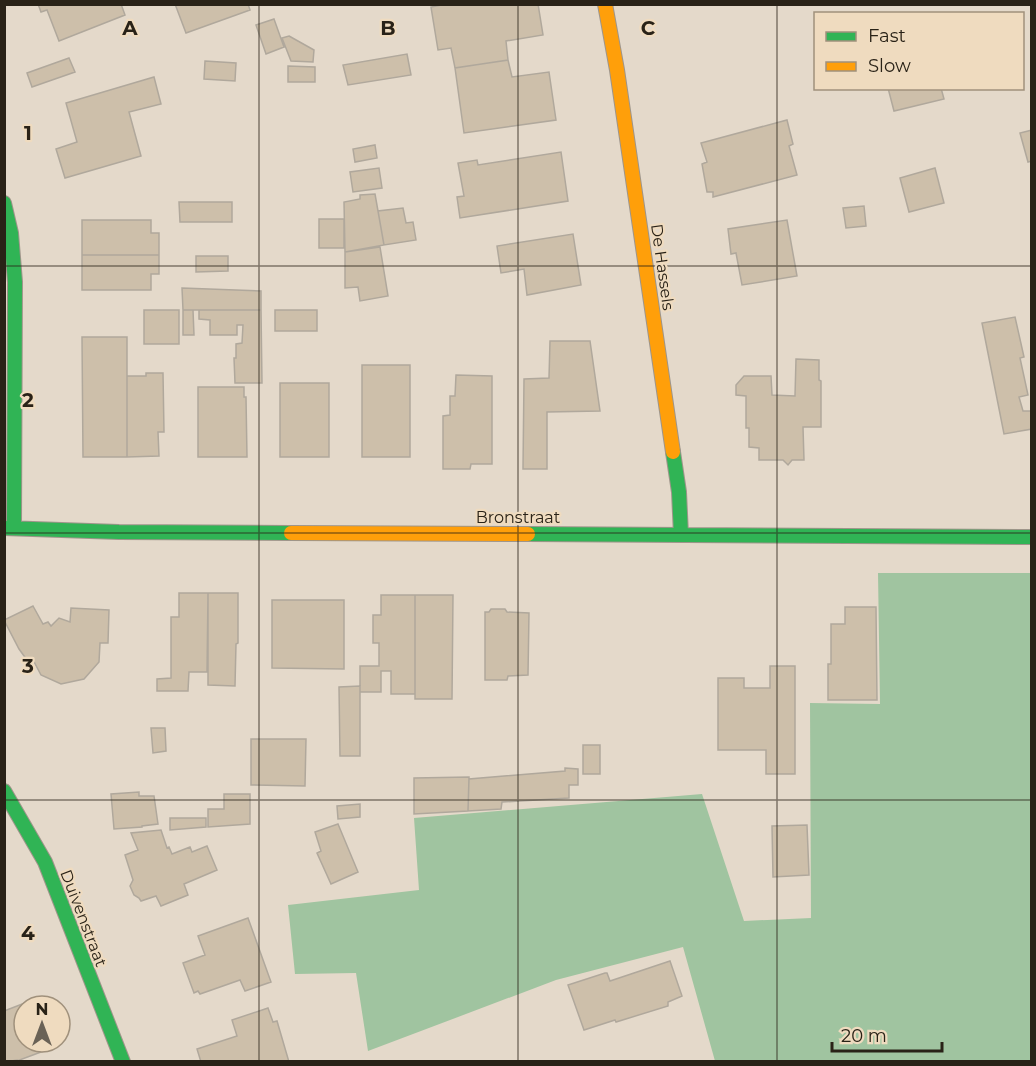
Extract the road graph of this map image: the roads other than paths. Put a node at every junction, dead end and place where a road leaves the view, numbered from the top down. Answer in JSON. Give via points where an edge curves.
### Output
{"nodes":[{"id":1,"x":605,"y":4,"type":"edge"},
{"id":2,"x":4,"y":203,"type":"edge"},
{"id":3,"x":9,"y":528,"type":"edge"},
{"id":4,"x":681,"y":534,"type":"junction"},
{"id":5,"x":1032,"y":537,"type":"edge"},
{"id":6,"x":4,"y":791,"type":"edge"},
{"id":7,"x":123,"y":1062,"type":"edge"}],
"edges":[{"from":1,"to":4,"type":"street","name":"De Hassels","via":[[680,492]]},
{"from":2,"to":3,"type":"street","via":[[15,282]]},
{"from":3,"to":4,"type":"street","name":"Bronstraat"},
{"from":4,"to":5,"type":"street","name":"Bronstraat"},
{"from":6,"to":7,"type":"street","name":"Duivenstraat","via":[[45,862]]}]}
